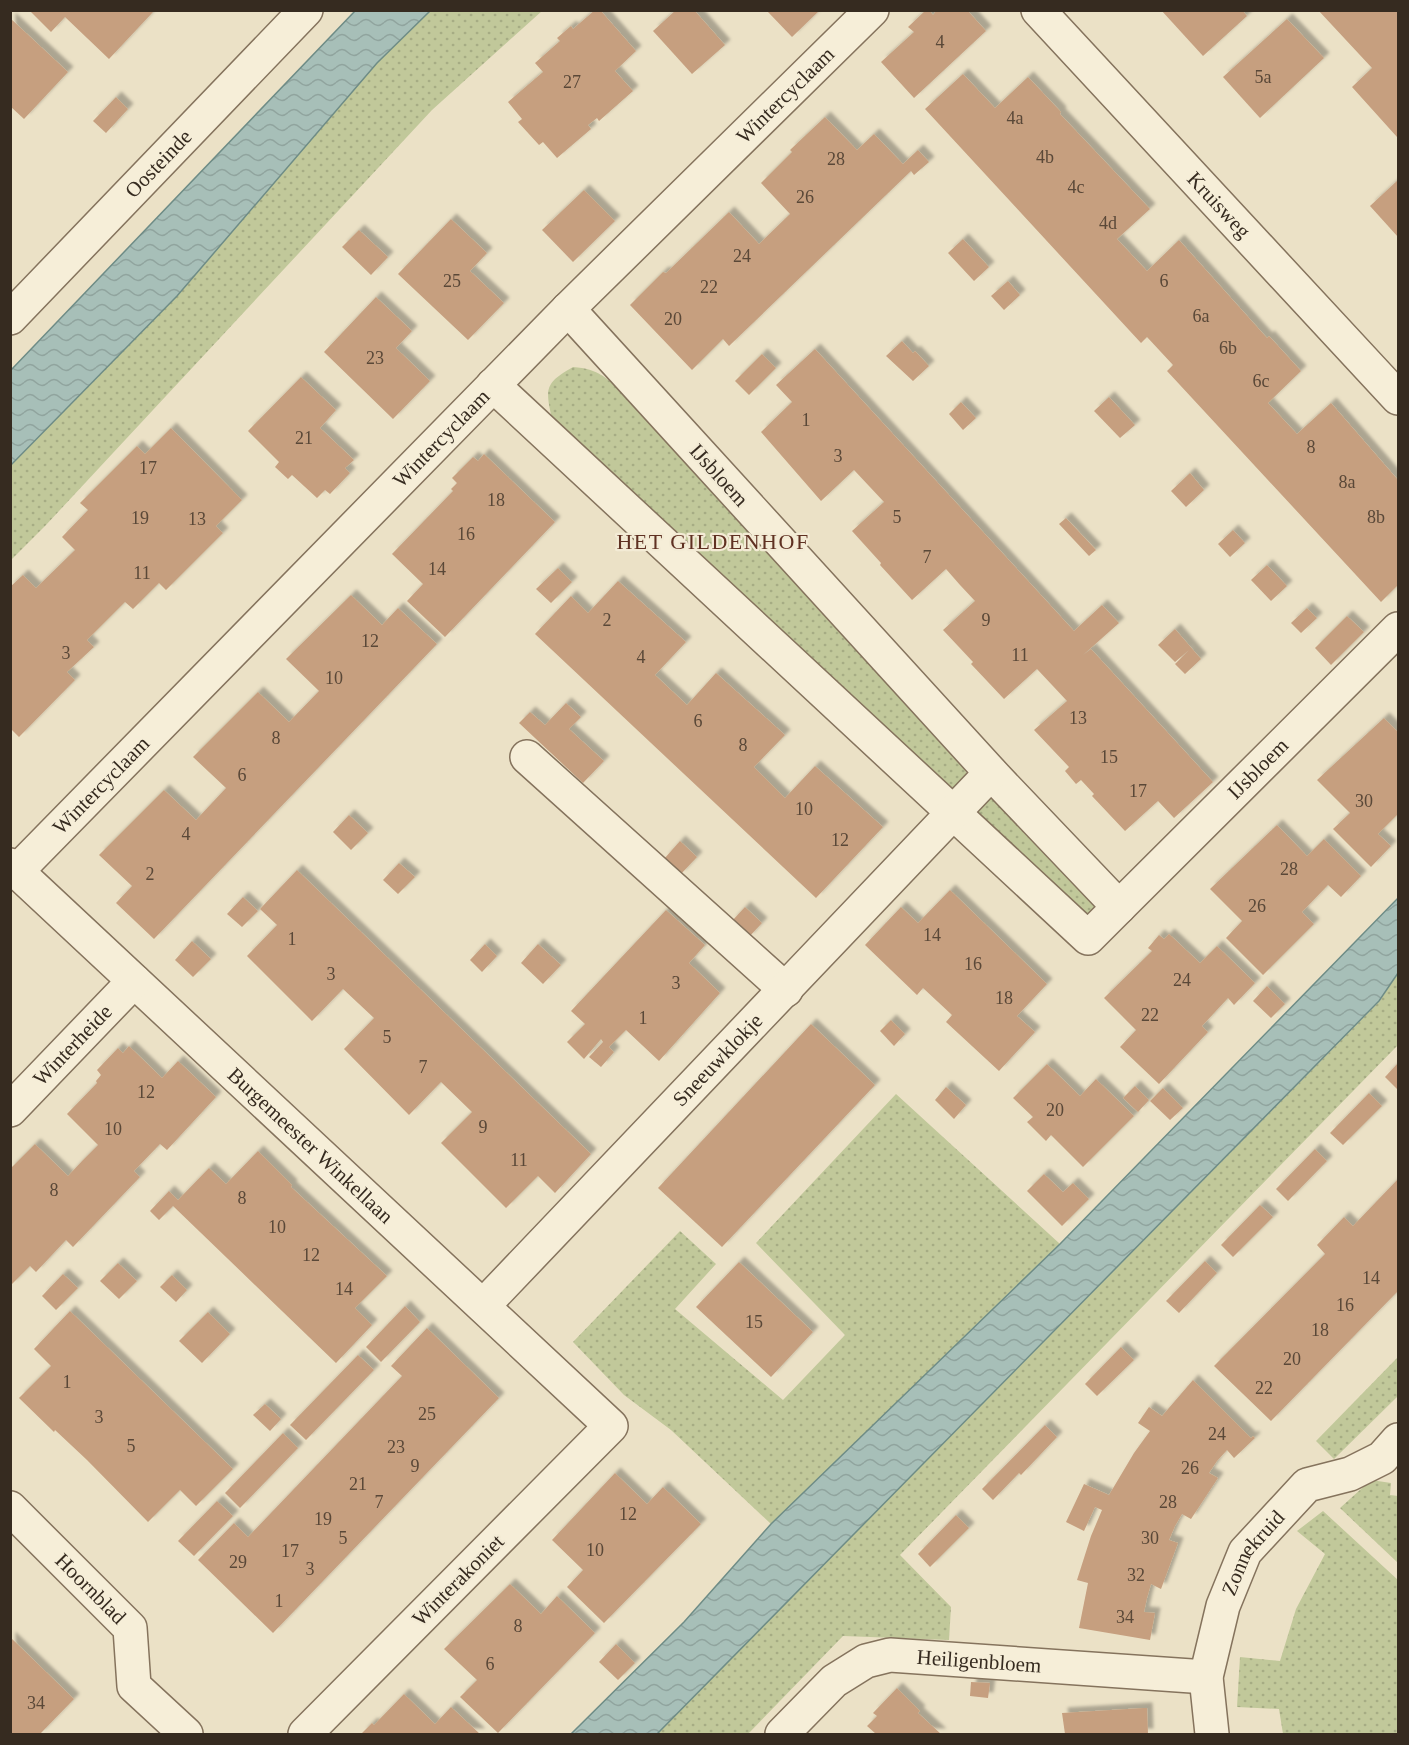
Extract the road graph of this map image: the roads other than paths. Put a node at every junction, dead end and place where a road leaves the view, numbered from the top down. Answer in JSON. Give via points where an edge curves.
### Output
{"nodes":[{"id":1,"x":306,"y":10,"type":"edge"},
{"id":2,"x":872,"y":10,"type":"edge"},
{"id":3,"x":1038,"y":10,"type":"edge"},
{"id":4,"x":568,"y":309,"type":"junction"},
{"id":5,"x":10,"y":318,"type":"edge"},
{"id":6,"x":493,"y":385,"type":"junction"},
{"id":7,"x":1398,"y":398,"type":"edge"},
{"id":8,"x":1398,"y":629,"type":"edge"},
{"id":9,"x":527,"y":757,"type":"dead end"},
{"id":10,"x":991,"y":773,"type":"junction"},
{"id":11,"x":953,"y":812,"type":"junction"},
{"id":12,"x":14,"y":868,"type":"edge"},
{"id":13,"x":1119,"y":907,"type":"junction"},
{"id":14,"x":134,"y":981,"type":"junction"},
{"id":15,"x":786,"y":990,"type":"junction"},
{"id":16,"x":10,"y":1110,"type":"edge"},
{"id":17,"x":483,"y":1306,"type":"junction"},
{"id":18,"x":611,"y":1426,"type":"joint"},
{"id":19,"x":1398,"y":1440,"type":"edge"},
{"id":20,"x":10,"y":1508,"type":"edge"},
{"id":21,"x":1206,"y":1677,"type":"junction"},
{"id":22,"x":186,"y":1734,"type":"edge"},
{"id":23,"x":305,"y":1734,"type":"edge"},
{"id":24,"x":782,"y":1734,"type":"edge"},
{"id":25,"x":1212,"y":1734,"type":"edge"}],
"edges":[{"from":1,"to":5,"type":"street","name":"Oosteinde"},
{"from":2,"to":4,"type":"street","name":"Wintercyclaam"},
{"from":3,"to":7,"type":"street","name":"Kruisweg"},
{"from":4,"to":6,"type":"street","name":"Wintercyclaam"},
{"from":4,"to":10,"type":"street","name":"IJsbloem"},
{"from":6,"to":11,"type":"street","name":"IJsbloem"},
{"from":6,"to":12,"type":"street","name":"Wintercyclaam"},
{"from":8,"to":13,"type":"street","name":"IJsbloem"},
{"from":9,"to":15,"type":"street"},
{"from":10,"to":11,"type":"street"},
{"from":10,"to":13,"type":"street","name":"IJsbloem"},
{"from":11,"to":13,"type":"street","name":"IJsbloem","via":[[1088,938]]},
{"from":11,"to":15,"type":"street","name":"Sneeuwklokje"},
{"from":12,"to":14,"type":"street","name":"Burgemeester Winkellaan"},
{"from":14,"to":16,"type":"street","name":"Winterheide"},
{"from":14,"to":17,"type":"street","name":"Burgemeester Winkellaan"},
{"from":15,"to":17,"type":"street","name":"Sneeuwklokje"},
{"from":17,"to":18,"type":"street","name":"Burgemeester Winkellaan"},
{"from":18,"to":23,"type":"street","name":"Winterakoniet"},
{"from":19,"to":21,"type":"street","name":"Zonnekruid","via":[[1382,1458],[1350,1474],[1307,1485],[1245,1552],[1223,1606]]},
{"from":20,"to":22,"type":"street","name":"Hoornblad","via":[[130,1628],[134,1686]]},
{"from":21,"to":24,"type":"street","name":"Heiligenbloem","via":[[890,1655],[866,1661],[834,1681]]},
{"from":21,"to":25,"type":"street","name":"Zonnekruid"}]}
